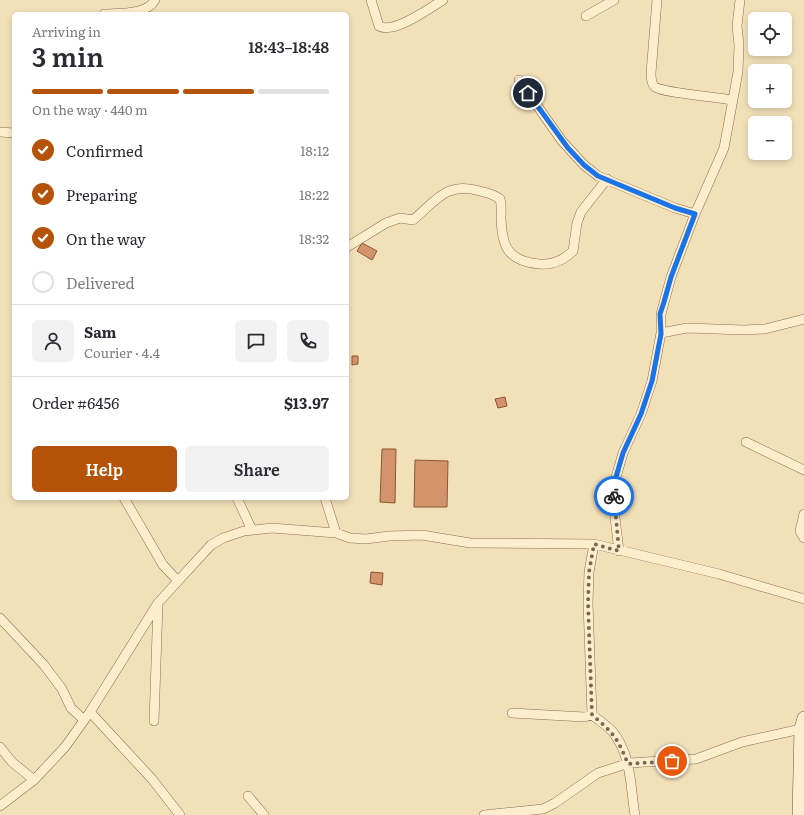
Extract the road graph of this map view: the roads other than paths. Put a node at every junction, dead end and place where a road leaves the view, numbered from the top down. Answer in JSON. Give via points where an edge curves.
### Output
{"nodes":[{"id":1,"x":155,"y":0,"type":"edge"},
{"id":2,"x":371,"y":0,"type":"edge"},
{"id":3,"x":443,"y":0,"type":"edge"},
{"id":4,"x":614,"y":0,"type":"edge"},
{"id":5,"x":657,"y":0,"type":"edge"},
{"id":6,"x":740,"y":0,"type":"edge"},
{"id":7,"x":127,"y":12,"type":"edge"},
{"id":8,"x":586,"y":16,"type":"dead end"},
{"id":9,"x":519,"y":80,"type":"dead end"},
{"id":10,"x":732,"y":100,"type":"junction"},
{"id":11,"x":0,"y":132,"type":"edge"},
{"id":12,"x":12,"y":133,"type":"edge"},
{"id":13,"x":607,"y":179,"type":"junction"},
{"id":14,"x":695,"y":214,"type":"junction"},
{"id":15,"x":349,"y":246,"type":"edge"},
{"id":16,"x":804,"y":319,"type":"edge"},
{"id":17,"x":661,"y":334,"type":"junction"},
{"id":18,"x":746,"y":442,"type":"dead end"},
{"id":19,"x":804,"y":470,"type":"edge"},
{"id":20,"x":125,"y":500,"type":"edge"},
{"id":21,"x":238,"y":500,"type":"edge"},
{"id":22,"x":326,"y":500,"type":"edge"},
{"id":23,"x":804,"y":514,"type":"edge"},
{"id":24,"x":252,"y":530,"type":"junction"},
{"id":25,"x":336,"y":533,"type":"junction"},
{"id":26,"x":804,"y":538,"type":"edge"},
{"id":27,"x":594,"y":544,"type":"junction"},
{"id":28,"x":619,"y":551,"type":"junction"},
{"id":29,"x":178,"y":581,"type":"junction"},
{"id":30,"x":804,"y":600,"type":"edge"},
{"id":31,"x":158,"y":603,"type":"junction"},
{"id":32,"x":0,"y":618,"type":"edge"},
{"id":33,"x":90,"y":712,"type":"junction"},
{"id":34,"x":512,"y":713,"type":"dead end"},
{"id":35,"x":592,"y":715,"type":"junction"},
{"id":36,"x":84,"y":720,"type":"junction"},
{"id":37,"x":154,"y":721,"type":"dead end"},
{"id":38,"x":802,"y":723,"type":"edge"},
{"id":39,"x":0,"y":747,"type":"edge"},
{"id":40,"x":628,"y":764,"type":"junction"},
{"id":41,"x":34,"y":780,"type":"junction"},
{"id":42,"x":248,"y":796,"type":"dead end"},
{"id":43,"x":0,"y":806,"type":"edge"},
{"id":44,"x":180,"y":815,"type":"edge"},
{"id":45,"x":264,"y":815,"type":"edge"},
{"id":46,"x":484,"y":815,"type":"edge"},
{"id":47,"x":635,"y":815,"type":"edge"},
{"id":48,"x":799,"y":815,"type":"edge"}],
"edges":[{"from":1,"to":7,"type":"street","via":[[138,11]]},
{"from":2,"to":3,"type":"street","via":[[379,26],[389,29]]},
{"from":4,"to":8,"type":"street"},
{"from":5,"to":10,"type":"street","via":[[650,73],[652,84],[669,90]]},
{"from":6,"to":10,"type":"street","via":[[737,26],[738,72]]},
{"from":9,"to":13,"type":"street","via":[[574,155],[598,176]]},
{"from":10,"to":14,"type":"street","via":[[724,148]]},
{"from":11,"to":12,"type":"street"},
{"from":13,"to":14,"type":"street"},
{"from":13,"to":15,"type":"street","via":[[581,212],[573,252],[557,262],[525,263],[510,254],[504,246],[500,200],[473,189],[453,188],[428,205],[413,220],[400,218],[386,223]]},
{"from":14,"to":17,"type":"street","via":[[660,314]]},
{"from":16,"to":17,"type":"street","via":[[758,329],[686,328]]},
{"from":17,"to":28,"type":"street","via":[[652,381],[641,414],[623,453],[614,484]]},
{"from":18,"to":19,"type":"street"},
{"from":20,"to":29,"type":"street","via":[[163,565]]},
{"from":21,"to":24,"type":"street"},
{"from":22,"to":25,"type":"street"},
{"from":23,"to":26,"type":"street","via":[[800,531]]},
{"from":24,"to":25,"type":"street","via":[[272,528]]},
{"from":24,"to":29,"type":"street","via":[[223,538],[211,545]]},
{"from":25,"to":27,"type":"street","via":[[350,538],[366,539],[422,535],[470,543]]},
{"from":27,"to":28,"type":"street"},
{"from":27,"to":35,"type":"street","via":[[589,572],[588,603]]},
{"from":28,"to":30,"type":"street","via":[[719,574]]},
{"from":29,"to":31,"type":"street"},
{"from":31,"to":33,"type":"street"},
{"from":31,"to":37,"type":"street"},
{"from":32,"to":36,"type":"street","via":[[44,665],[62,689],[71,708]]},
{"from":33,"to":36,"type":"street"},
{"from":33,"to":44,"type":"street","via":[[152,779]]},
{"from":34,"to":35,"type":"street","via":[[584,717]]},
{"from":35,"to":40,"type":"street","via":[[612,731]]},
{"from":36,"to":41,"type":"street","via":[[65,747]]},
{"from":38,"to":40,"type":"street","via":[[696,759]]},
{"from":38,"to":48,"type":"main road"},
{"from":39,"to":41,"type":"street","via":[[12,762]]},
{"from":40,"to":46,"type":"street","via":[[598,773],[543,809]]},
{"from":40,"to":47,"type":"street"},
{"from":41,"to":43,"type":"street"},
{"from":42,"to":45,"type":"street"}]}
